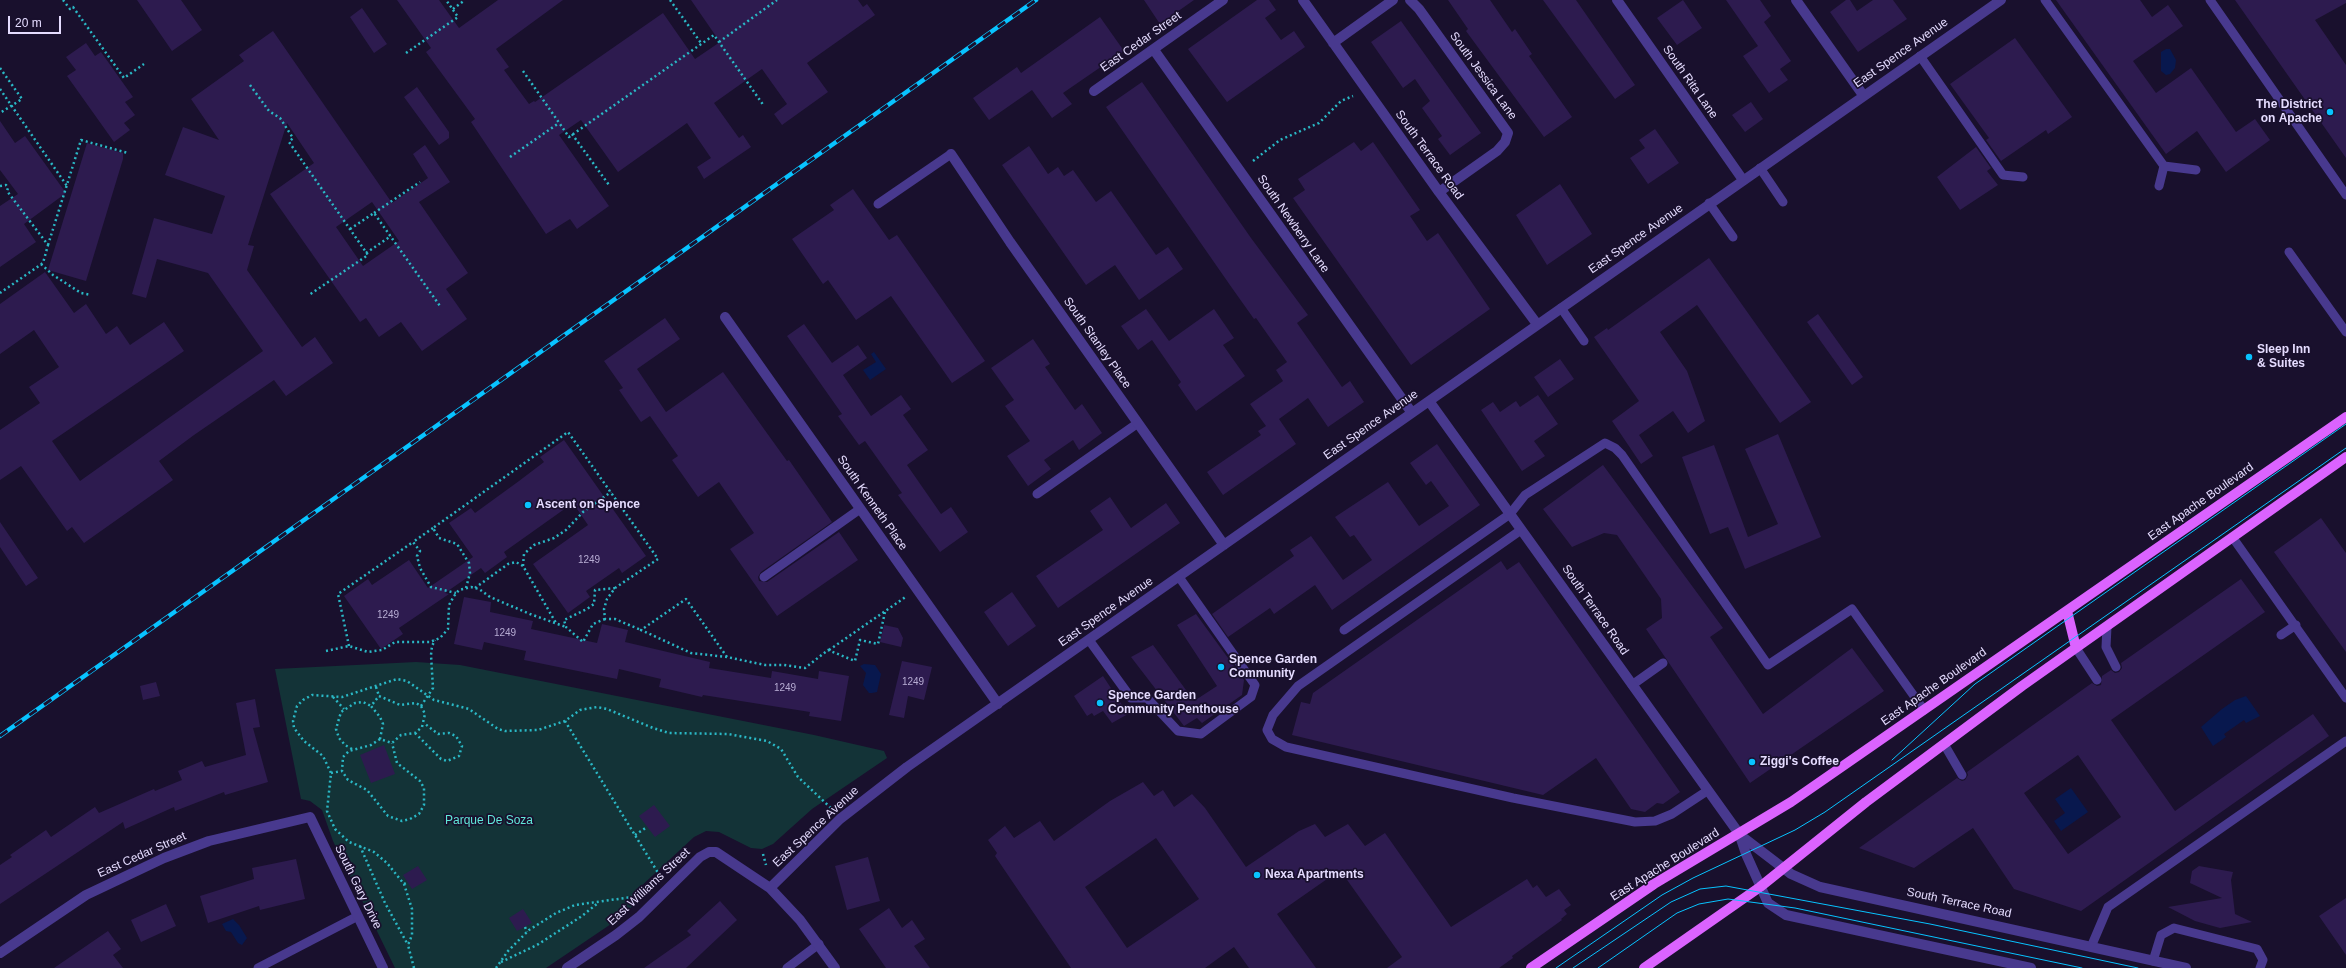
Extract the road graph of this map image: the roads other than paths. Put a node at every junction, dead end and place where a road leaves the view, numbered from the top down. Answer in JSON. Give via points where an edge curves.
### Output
{"nodes":[{"id":1,"x":1223,"y":0,"type":"edge"},
{"id":2,"x":1303,"y":0,"type":"edge"},
{"id":3,"x":1393,"y":0,"type":"edge"},
{"id":4,"x":1410,"y":0,"type":"edge"},
{"id":5,"x":1617,"y":0,"type":"edge"},
{"id":6,"x":1796,"y":0,"type":"edge"},
{"id":7,"x":2045,"y":0,"type":"edge"},
{"id":8,"x":2210,"y":0,"type":"edge"},
{"id":9,"x":1999,"y":1,"type":"edge"},
{"id":10,"x":1333,"y":43,"type":"junction"},
{"id":11,"x":1154,"y":50,"type":"junction"},
{"id":12,"x":1920,"y":56,"type":"junction"},
{"id":13,"x":1094,"y":92,"type":"dead end"},
{"id":14,"x":1863,"y":95,"type":"junction"},
{"id":15,"x":951,"y":154,"type":"joint"},
{"id":16,"x":2164,"y":166,"type":"junction"},
{"id":17,"x":1760,"y":168,"type":"junction"},
{"id":18,"x":2196,"y":170,"type":"dead end"},
{"id":19,"x":2023,"y":177,"type":"dead end"},
{"id":20,"x":1743,"y":180,"type":"junction"},
{"id":21,"x":2159,"y":186,"type":"dead end"},
{"id":22,"x":1439,"y":192,"type":"junction"},
{"id":23,"x":2346,"y":195,"type":"edge"},
{"id":24,"x":1783,"y":202,"type":"dead end"},
{"id":25,"x":1709,"y":203,"type":"junction"},
{"id":26,"x":878,"y":204,"type":"dead end"},
{"id":27,"x":1733,"y":237,"type":"dead end"},
{"id":28,"x":2289,"y":252,"type":"dead end"},
{"id":29,"x":1561,"y":308,"type":"junction"},
{"id":30,"x":725,"y":317,"type":"dead end"},
{"id":31,"x":1537,"y":324,"type":"junction"},
{"id":32,"x":2346,"y":332,"type":"edge"},
{"id":33,"x":1584,"y":341,"type":"dead end"},
{"id":34,"x":1429,"y":401,"type":"junction"},
{"id":35,"x":1412,"y":413,"type":"junction"},
{"id":36,"x":2346,"y":417,"type":"edge"},
{"id":37,"x":1138,"y":423,"type":"junction"},
{"id":38,"x":2346,"y":457,"type":"edge"},
{"id":39,"x":1037,"y":494,"type":"dead end"},
{"id":40,"x":860,"y":509,"type":"junction"},
{"id":41,"x":1510,"y":514,"type":"junction"},
{"id":42,"x":1522,"y":530,"type":"junction"},
{"id":43,"x":2233,"y":538,"type":"junction"},
{"id":44,"x":1224,"y":545,"type":"junction"},
{"id":45,"x":764,"y":577,"type":"dead end"},
{"id":46,"x":1179,"y":577,"type":"junction"},
{"id":47,"x":2067,"y":611,"type":"junction"},
{"id":48,"x":2296,"y":625,"type":"junction"},
{"id":49,"x":2107,"y":627,"type":"junction"},
{"id":50,"x":1344,"y":630,"type":"dead end"},
{"id":51,"x":2281,"y":635,"type":"dead end"},
{"id":52,"x":1089,"y":640,"type":"junction"},
{"id":53,"x":2076,"y":648,"type":"junction"},
{"id":54,"x":1662,"y":663,"type":"dead end"},
{"id":55,"x":2116,"y":667,"type":"dead end"},
{"id":56,"x":2097,"y":680,"type":"dead end"},
{"id":57,"x":1632,"y":684,"type":"junction"},
{"id":58,"x":2346,"y":698,"type":"edge"},
{"id":59,"x":998,"y":704,"type":"junction"},
{"id":60,"x":1924,"y":710,"type":"junction"},
{"id":61,"x":2346,"y":741,"type":"edge"},
{"id":62,"x":1944,"y":744,"type":"junction"},
{"id":63,"x":1962,"y":775,"type":"dead end"},
{"id":64,"x":1707,"y":791,"type":"junction"},
{"id":65,"x":310,"y":817,"type":"joint"},
{"id":66,"x":1740,"y":835,"type":"junction"},
{"id":67,"x":1783,"y":869,"type":"junction"},
{"id":68,"x":1760,"y":887,"type":"junction"},
{"id":69,"x":770,"y":888,"type":"junction"},
{"id":70,"x":358,"y":916,"type":"junction"},
{"id":71,"x":819,"y":944,"type":"junction"},
{"id":72,"x":2091,"y":947,"type":"junction"},
{"id":73,"x":0,"y":953,"type":"edge"},
{"id":74,"x":2153,"y":961,"type":"junction"},
{"id":75,"x":258,"y":968,"type":"edge"},
{"id":76,"x":382,"y":968,"type":"edge"},
{"id":77,"x":567,"y":968,"type":"edge"},
{"id":78,"x":787,"y":968,"type":"edge"},
{"id":79,"x":835,"y":968,"type":"edge"},
{"id":80,"x":1531,"y":968,"type":"edge"},
{"id":81,"x":1644,"y":968,"type":"edge"},
{"id":82,"x":2032,"y":968,"type":"edge"},
{"id":83,"x":2186,"y":968,"type":"edge"},
{"id":84,"x":2260,"y":968,"type":"edge"}],
"edges":[{"from":1,"to":11,"type":"street","name":"East Cedar Street"},
{"from":2,"to":10,"type":"street","name":"South Terrace Road"},
{"from":3,"to":10,"type":"street"},
{"from":4,"to":22,"type":"street","name":"South Jessica Lane","via":[[1508,133],[1505,142],[1497,151]]},
{"from":5,"to":20,"type":"street","name":"South Rita Lane"},
{"from":6,"to":14,"type":"street"},
{"from":7,"to":16,"type":"lane"},
{"from":8,"to":23,"type":"lane"},
{"from":9,"to":12,"type":"street","name":"East Spence Avenue"},
{"from":10,"to":22,"type":"street","name":"South Terrace Road"},
{"from":11,"to":13,"type":"street","name":"East Cedar Street"},
{"from":11,"to":35,"type":"street","name":"South Newberry Lane"},
{"from":12,"to":14,"type":"street","name":"East Spence Avenue"},
{"from":12,"to":19,"type":"lane","via":[[2003,175]]},
{"from":14,"to":17,"type":"street","name":"East Spence Avenue"},
{"from":15,"to":26,"type":"lane"},
{"from":15,"to":37,"type":"street","name":"South Stanley Place"},
{"from":16,"to":18,"type":"lane"},
{"from":16,"to":21,"type":"lane"},
{"from":17,"to":20,"type":"street","name":"East Spence Avenue"},
{"from":17,"to":24,"type":"lane"},
{"from":20,"to":25,"type":"street","name":"East Spence Avenue"},
{"from":22,"to":31,"type":"street","name":"South Terrace Road"},
{"from":25,"to":27,"type":"lane"},
{"from":25,"to":29,"type":"street","name":"East Spence Avenue"},
{"from":28,"to":32,"type":"lane"},
{"from":29,"to":31,"type":"street","name":"East Spence Avenue"},
{"from":29,"to":33,"type":"lane"},
{"from":30,"to":40,"type":"street","name":"South Kenneth Place"},
{"from":31,"to":34,"type":"street","name":"East Spence Avenue"},
{"from":34,"to":35,"type":"street","name":"East Spence Avenue"},
{"from":34,"to":41,"type":"street","name":"South Terrace Road"},
{"from":35,"to":44,"type":"street","name":"East Spence Avenue"},
{"from":36,"to":47,"type":"main road","name":"East Apache Boulevard"},
{"from":37,"to":39,"type":"lane"},
{"from":37,"to":44,"type":"street","name":"South Stanley Place"},
{"from":38,"to":43,"type":"main road"},
{"from":40,"to":45,"type":"lane"},
{"from":40,"to":59,"type":"street","name":"South Kenneth Place"},
{"from":41,"to":42,"type":"street","name":"South Terrace Road"},
{"from":41,"to":50,"type":"lane"},
{"from":41,"to":60,"type":"lane","via":[[1525,495],[1605,443],[1622,455],[1768,665],[1852,609]]},
{"from":42,"to":57,"type":"street","name":"South Terrace Road"},
{"from":42,"to":64,"type":"lane","via":[[1298,686],[1273,715],[1267,730],[1272,739],[1294,749],[1513,798],[1635,822],[1661,819]]},
{"from":43,"to":48,"type":"lane"},
{"from":43,"to":49,"type":"main road"},
{"from":44,"to":46,"type":"street","name":"East Spence Avenue"},
{"from":46,"to":52,"type":"street","name":"East Spence Avenue"},
{"from":46,"to":52,"type":"lane","via":[[1255,685],[1252,697],[1201,734],[1178,732],[1148,698],[1131,698]]},
{"from":47,"to":53,"type":"main road"},
{"from":47,"to":60,"type":"main road","name":"East Apache Boulevard"},
{"from":48,"to":51,"type":"lane"},
{"from":48,"to":58,"type":"lane"},
{"from":49,"to":53,"type":"main road"},
{"from":49,"to":55,"type":"lane","via":[[2106,647]]},
{"from":52,"to":59,"type":"street","name":"East Spence Avenue"},
{"from":53,"to":56,"type":"lane"},
{"from":53,"to":62,"type":"main road"},
{"from":54,"to":57,"type":"lane"},
{"from":57,"to":64,"type":"street","name":"South Terrace Road"},
{"from":59,"to":69,"type":"street","name":"East Spence Avenue","via":[[907,767],[840,819]]},
{"from":60,"to":66,"type":"main road","name":"East Apache Boulevard"},
{"from":61,"to":72,"type":"lane","via":[[2108,907]]},
{"from":62,"to":63,"type":"lane"},
{"from":62,"to":67,"type":"main road","via":[[1866,802]]},
{"from":64,"to":66,"type":"street","name":"South Terrace Road"},
{"from":65,"to":70,"type":"street","name":"South Gary Drive"},
{"from":65,"to":73,"type":"street","name":"East Cedar Street","via":[[209,840],[164,858],[86,895]]},
{"from":66,"to":67,"type":"street","name":"South Terrace Road"},
{"from":66,"to":68,"type":"street","name":"South Terrace Road"},
{"from":66,"to":80,"type":"main road","name":"East Apache Boulevard","via":[[1648,888]]},
{"from":67,"to":68,"type":"main road"},
{"from":67,"to":72,"type":"street","name":"South Terrace Road","via":[[1801,880],[1820,887]]},
{"from":68,"to":81,"type":"main road"},
{"from":68,"to":82,"type":"street","name":"South Terrace Road","via":[[1768,903],[1786,915]]},
{"from":69,"to":71,"type":"street"},
{"from":69,"to":77,"type":"street","name":"East Williams Street","via":[[716,852],[709,852],[700,857],[671,888],[616,935]]},
{"from":70,"to":75,"type":"lane"},
{"from":70,"to":76,"type":"street","name":"South Gary Drive"},
{"from":71,"to":78,"type":"lane"},
{"from":71,"to":79,"type":"street"},
{"from":72,"to":74,"type":"street","name":"South Terrace Road"},
{"from":74,"to":83,"type":"street","name":"South Terrace Road"},
{"from":74,"to":84,"type":"lane","via":[[2161,935],[2174,928],[2257,949],[2263,960]]}]}
